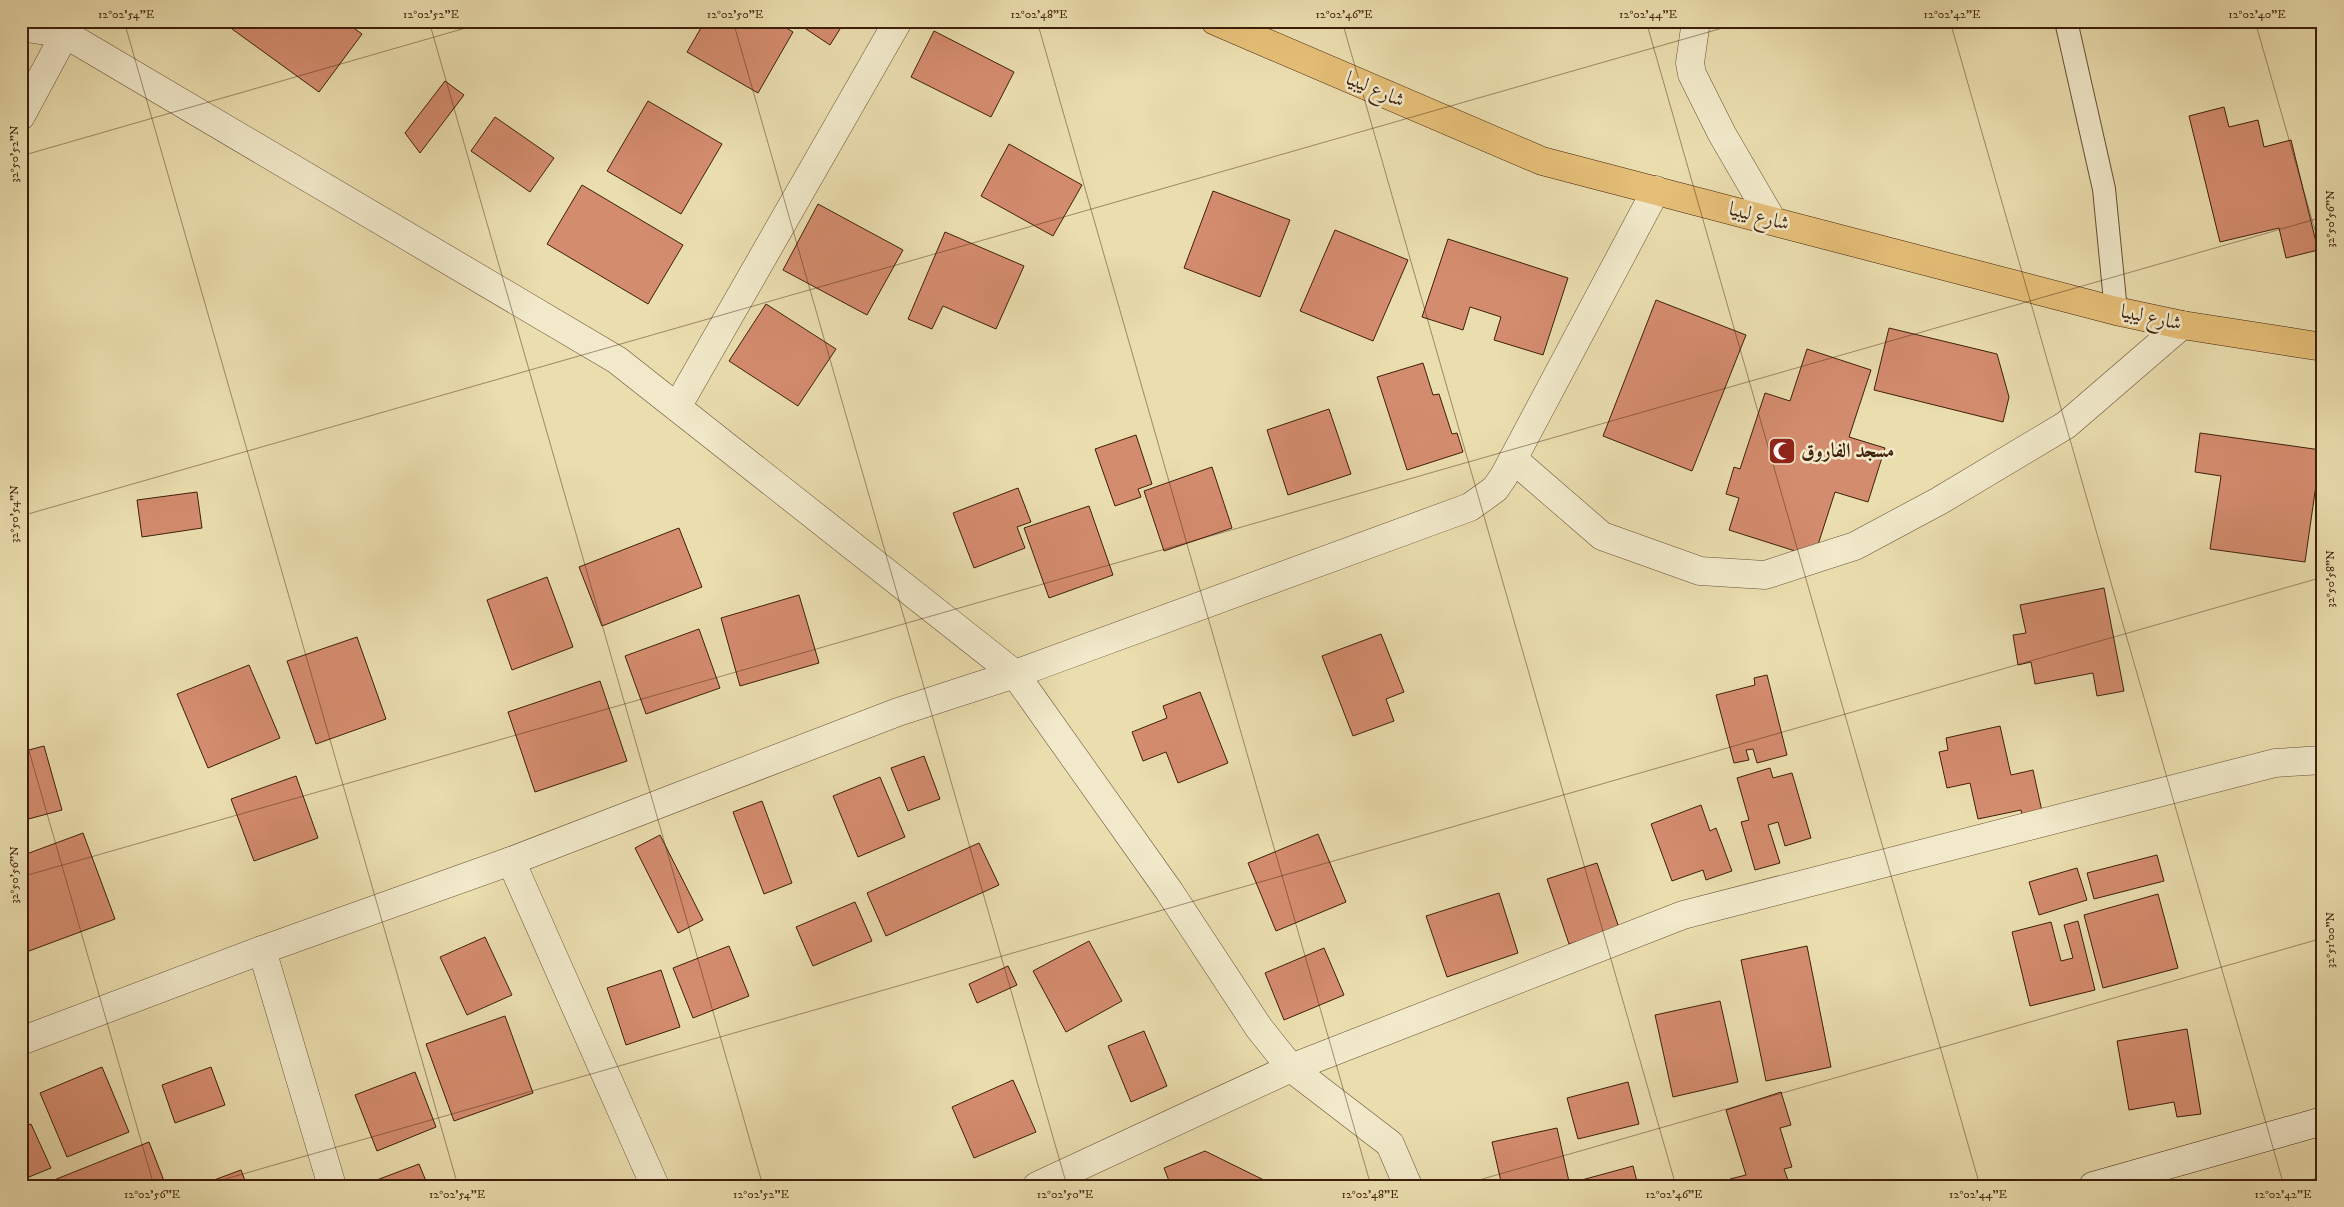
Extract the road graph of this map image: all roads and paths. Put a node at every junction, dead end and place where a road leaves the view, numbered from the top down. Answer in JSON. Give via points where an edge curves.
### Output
{"nodes":[{"id":1,"x":898,"y":21,"type":"edge"},
{"id":2,"x":1215,"y":21,"type":"edge"},
{"id":3,"x":1696,"y":21,"type":"edge"},
{"id":4,"x":2066,"y":21,"type":"edge"},
{"id":5,"x":21,"y":27,"type":"edge"},
{"id":6,"x":67,"y":28,"type":"edge"},
{"id":7,"x":21,"y":116,"type":"edge"},
{"id":8,"x":1656,"y":190,"type":"junction"},
{"id":9,"x":1772,"y":220,"type":"junction"},
{"id":10,"x":2116,"y":310,"type":"junction"},
{"id":11,"x":2182,"y":325,"type":"junction"},
{"id":12,"x":2323,"y":346,"type":"edge"},
{"id":13,"x":677,"y":407,"type":"junction"},
{"id":14,"x":1513,"y":459,"type":"junction"},
{"id":15,"x":1015,"y":674,"type":"junction"},
{"id":16,"x":2323,"y":760,"type":"edge"},
{"id":17,"x":511,"y":861,"type":"junction"},
{"id":18,"x":262,"y":950,"type":"junction"},
{"id":19,"x":21,"y":1041,"type":"edge"},
{"id":20,"x":1291,"y":1068,"type":"junction"},
{"id":21,"x":2323,"y":1121,"type":"edge"},
{"id":22,"x":332,"y":1186,"type":"edge"},
{"id":23,"x":655,"y":1186,"type":"edge"},
{"id":24,"x":1037,"y":1186,"type":"edge"},
{"id":25,"x":1408,"y":1186,"type":"edge"},
{"id":26,"x":2093,"y":1186,"type":"edge"}],
"edges":[{"from":1,"to":13,"type":"street"},
{"from":2,"to":8,"type":"main road","name":"شارع ليبيا","via":[[1542,161]]},
{"from":3,"to":9,"type":"street","via":[[1690,63],[1692,74],[1722,134]]},
{"from":4,"to":10,"type":"lane","via":[[2104,189]]},
{"from":5,"to":6,"type":"street"},
{"from":6,"to":7,"type":"street"},
{"from":6,"to":13,"type":"street","via":[[617,360]]},
{"from":8,"to":9,"type":"main road","name":"شارع ليبيا"},
{"from":8,"to":14,"type":"street"},
{"from":9,"to":10,"type":"main road","name":"شارع ليبيا"},
{"from":10,"to":11,"type":"main road","name":"شارع ليبيا"},
{"from":11,"to":12,"type":"main road","name":"شارع ليبيا"},
{"from":11,"to":14,"type":"street","via":[[2066,425],[1939,501],[1855,546],[1765,576],[1700,571],[1602,536]]},
{"from":13,"to":15,"type":"street"},
{"from":14,"to":15,"type":"street","via":[[1495,489],[1470,507]]},
{"from":15,"to":17,"type":"street","via":[[898,712]]},
{"from":15,"to":20,"type":"street","via":[[1169,891],[1259,1028]]},
{"from":16,"to":20,"type":"street","via":[[2275,763],[1683,915]]},
{"from":17,"to":18,"type":"street"},
{"from":17,"to":23,"type":"street"},
{"from":18,"to":19,"type":"street"},
{"from":18,"to":22,"type":"street"},
{"from":20,"to":24,"type":"street"},
{"from":20,"to":25,"type":"street","via":[[1390,1144]]},
{"from":21,"to":26,"type":"street"}]}
